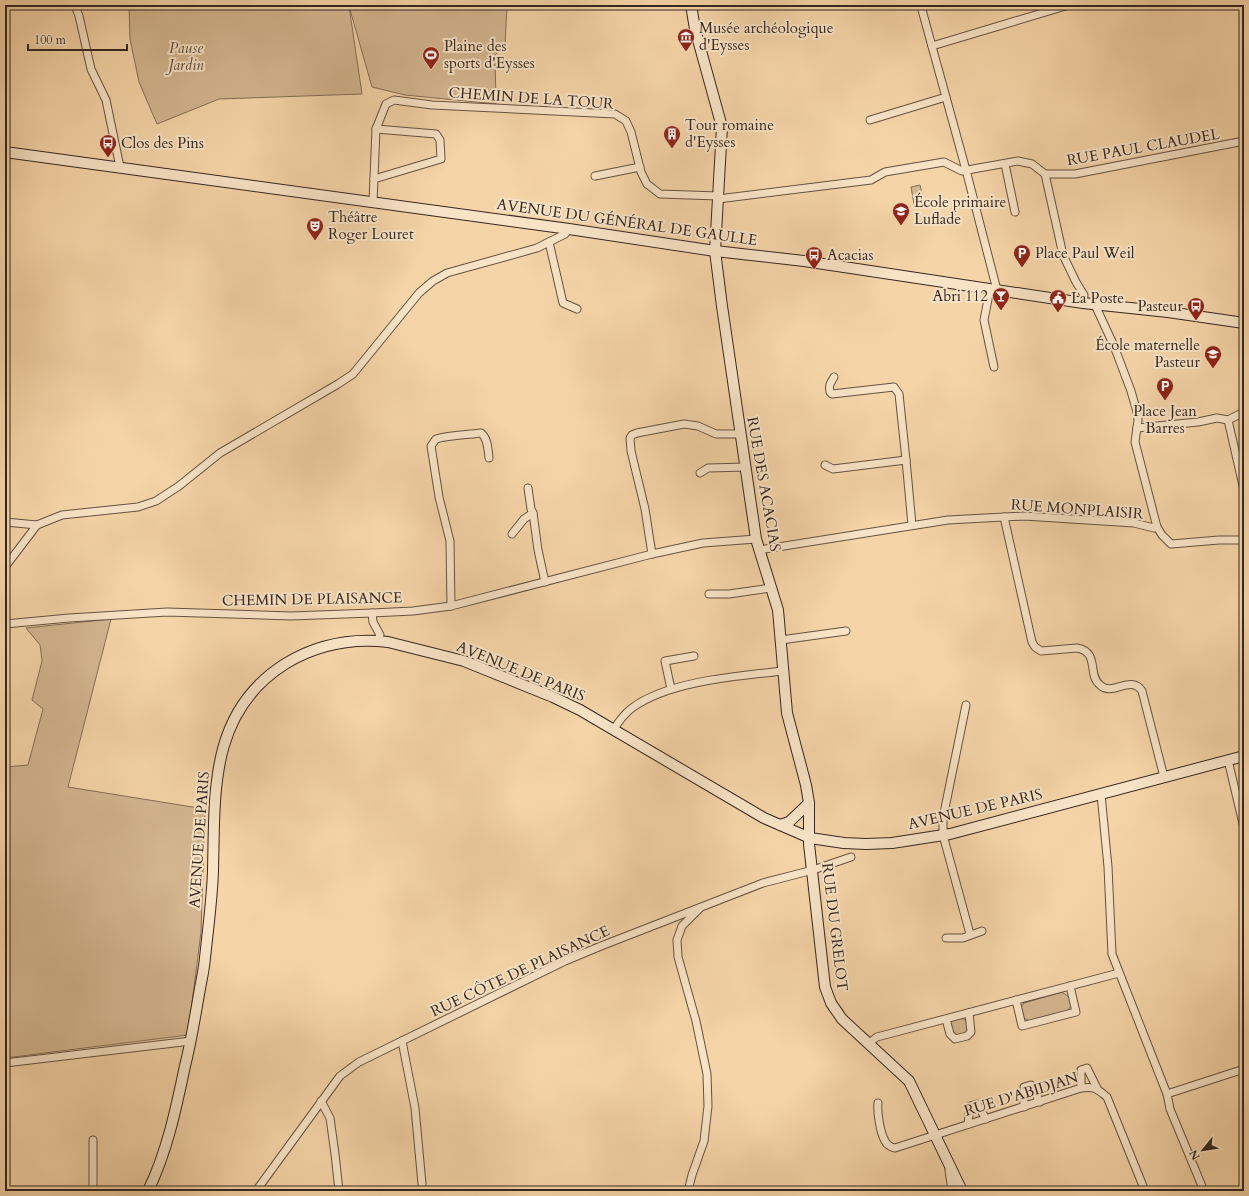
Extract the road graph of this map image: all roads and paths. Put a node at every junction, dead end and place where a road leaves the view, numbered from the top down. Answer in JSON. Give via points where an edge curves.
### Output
{"nodes":[{"id":1,"x":75,"y":5,"type":"edge"},
{"id":2,"x":691,"y":5,"type":"edge"},
{"id":3,"x":1069,"y":5,"type":"edge"},
{"id":4,"x":922,"y":10,"type":"dead end"},
{"id":5,"x":932,"y":46,"type":"junction"},
{"id":6,"x":946,"y":97,"type":"junction"},
{"id":7,"x":870,"y":120,"type":"dead end"},
{"id":8,"x":376,"y":129,"type":"junction"},
{"id":9,"x":1244,"y":141,"type":"edge"},
{"id":10,"x":5,"y":152,"type":"edge"},
{"id":11,"x":1005,"y":164,"type":"junction"},
{"id":12,"x":120,"y":167,"type":"junction"},
{"id":13,"x":640,"y":167,"type":"junction"},
{"id":14,"x":966,"y":170,"type":"junction"},
{"id":15,"x":1045,"y":174,"type":"junction"},
{"id":16,"x":595,"y":176,"type":"dead end"},
{"id":17,"x":374,"y":179,"type":"junction"},
{"id":18,"x":718,"y":198,"type":"junction"},
{"id":19,"x":373,"y":202,"type":"junction"},
{"id":20,"x":1015,"y":212,"type":"dead end"},
{"id":21,"x":569,"y":229,"type":"junction"},
{"id":22,"x":549,"y":242,"type":"junction"},
{"id":23,"x":716,"y":251,"type":"junction"},
{"id":24,"x":993,"y":289,"type":"junction"},
{"id":25,"x":1083,"y":303,"type":"junction"},
{"id":26,"x":1096,"y":304,"type":"junction"},
{"id":27,"x":577,"y":309,"type":"dead end"},
{"id":28,"x":1244,"y":324,"type":"edge"},
{"id":29,"x":994,"y":367,"type":"dead end"},
{"id":30,"x":834,"y":377,"type":"dead end"},
{"id":31,"x":1244,"y":413,"type":"edge"},
{"id":32,"x":1228,"y":420,"type":"junction"},
{"id":33,"x":1137,"y":428,"type":"junction"},
{"id":34,"x":740,"y":434,"type":"junction"},
{"id":35,"x":489,"y":458,"type":"dead end"},
{"id":36,"x":906,"y":460,"type":"junction"},
{"id":37,"x":825,"y":465,"type":"dead end"},
{"id":38,"x":746,"y":467,"type":"junction"},
{"id":39,"x":700,"y":473,"type":"dead end"},
{"id":40,"x":528,"y":488,"type":"dead end"},
{"id":41,"x":1244,"y":490,"type":"edge"},
{"id":42,"x":533,"y":513,"type":"junction"},
{"id":43,"x":1004,"y":517,"type":"junction"},
{"id":44,"x":5,"y":522,"type":"edge"},
{"id":45,"x":37,"y":525,"type":"junction"},
{"id":46,"x":912,"y":525,"type":"junction"},
{"id":47,"x":1158,"y":527,"type":"junction"},
{"id":48,"x":512,"y":534,"type":"dead end"},
{"id":49,"x":756,"y":539,"type":"junction"},
{"id":50,"x":1244,"y":540,"type":"edge"},
{"id":51,"x":759,"y":550,"type":"junction"},
{"id":52,"x":652,"y":554,"type":"junction"},
{"id":53,"x":5,"y":567,"type":"edge"},
{"id":54,"x":545,"y":582,"type":"junction"},
{"id":55,"x":771,"y":588,"type":"junction"},
{"id":56,"x":709,"y":594,"type":"dead end"},
{"id":57,"x":451,"y":606,"type":"junction"},
{"id":58,"x":372,"y":613,"type":"junction"},
{"id":59,"x":5,"y":624,"type":"edge"},
{"id":60,"x":846,"y":631,"type":"dead end"},
{"id":61,"x":781,"y":640,"type":"junction"},
{"id":62,"x":377,"y":641,"type":"junction"},
{"id":63,"x":694,"y":656,"type":"dead end"},
{"id":64,"x":783,"y":671,"type":"junction"},
{"id":65,"x":671,"y":689,"type":"junction"},
{"id":66,"x":966,"y":705,"type":"dead end"},
{"id":67,"x":614,"y":729,"type":"junction"},
{"id":68,"x":1244,"y":756,"type":"edge"},
{"id":69,"x":1228,"y":760,"type":"junction"},
{"id":70,"x":1164,"y":777,"type":"junction"},
{"id":71,"x":1101,"y":794,"type":"junction"},
{"id":72,"x":809,"y":803,"type":"junction"},
{"id":73,"x":1242,"y":813,"type":"edge"},
{"id":74,"x":780,"y":825,"type":"junction"},
{"id":75,"x":1244,"y":828,"type":"edge"},
{"id":76,"x":944,"y":835,"type":"junction"},
{"id":77,"x":810,"y":838,"type":"junction"},
{"id":78,"x":828,"y":841,"type":"junction"},
{"id":79,"x":851,"y":857,"type":"dead end"},
{"id":80,"x":812,"y":866,"type":"junction"},
{"id":81,"x":703,"y":905,"type":"junction"},
{"id":82,"x":982,"y":931,"type":"dead end"},
{"id":83,"x":970,"y":934,"type":"junction"},
{"id":84,"x":946,"y":938,"type":"dead end"},
{"id":85,"x":1119,"y":973,"type":"junction"},
{"id":86,"x":1070,"y":986,"type":"junction"},
{"id":87,"x":1016,"y":1000,"type":"junction"},
{"id":88,"x":969,"y":1013,"type":"junction"},
{"id":89,"x":946,"y":1019,"type":"junction"},
{"id":90,"x":191,"y":1041,"type":"junction"},
{"id":91,"x":402,"y":1041,"type":"junction"},
{"id":92,"x":869,"y":1043,"type":"junction"},
{"id":93,"x":5,"y":1063,"type":"edge"},
{"id":94,"x":1244,"y":1069,"type":"edge"},
{"id":95,"x":1081,"y":1088,"type":"junction"},
{"id":96,"x":1096,"y":1088,"type":"junction"},
{"id":97,"x":1167,"y":1094,"type":"junction"},
{"id":98,"x":321,"y":1101,"type":"junction"},
{"id":99,"x":1040,"y":1102,"type":"junction"},
{"id":100,"x":878,"y":1103,"type":"dead end"},
{"id":101,"x":1024,"y":1107,"type":"junction"},
{"id":102,"x":986,"y":1118,"type":"junction"},
{"id":103,"x":968,"y":1124,"type":"junction"},
{"id":104,"x":935,"y":1135,"type":"junction"},
{"id":105,"x":93,"y":1140,"type":"dead end"},
{"id":106,"x":948,"y":1162,"type":"junction"},
{"id":107,"x":422,"y":1184,"type":"dead end"},
{"id":108,"x":94,"y":1191,"type":"edge"},
{"id":109,"x":148,"y":1191,"type":"edge"},
{"id":110,"x":256,"y":1191,"type":"edge"},
{"id":111,"x":339,"y":1191,"type":"edge"},
{"id":112,"x":688,"y":1191,"type":"edge"},
{"id":113,"x":952,"y":1191,"type":"edge"},
{"id":114,"x":962,"y":1191,"type":"edge"},
{"id":115,"x":1145,"y":1191,"type":"edge"},
{"id":116,"x":1204,"y":1191,"type":"edge"}],
"edges":[{"from":1,"to":12,"type":"street","via":[[91,69],[106,100]]},
{"from":2,"to":18,"type":"main road","name":"RUE DES ACACIAS","via":[[722,127]]},
{"from":3,"to":5,"type":"street"},
{"from":4,"to":5,"type":"street"},
{"from":5,"to":6,"type":"street"},
{"from":6,"to":7,"type":"street"},
{"from":6,"to":14,"type":"street"},
{"from":8,"to":13,"type":"street","name":"CHEMIN DE LA TOUR","via":[[386,104],[394,100],[432,105],[615,114],[626,121]]},
{"from":8,"to":17,"type":"street"},
{"from":8,"to":17,"type":"street","via":[[436,134],[440,140],[441,159]]},
{"from":9,"to":15,"type":"street","name":"RUE PAUL CLAUDEL","via":[[1075,174]]},
{"from":10,"to":12,"type":"main road","name":"AVENUE DU GÉNÉRAL DE GAULLE"},
{"from":11,"to":14,"type":"street"},
{"from":11,"to":15,"type":"street","via":[[1018,161],[1032,164]]},
{"from":11,"to":20,"type":"street"},
{"from":12,"to":19,"type":"main road","name":"AVENUE DU GÉNÉRAL DE GAULLE"},
{"from":13,"to":16,"type":"street"},
{"from":13,"to":18,"type":"street","name":"CHEMIN DE LA TOUR","via":[[647,184],[660,194]]},
{"from":14,"to":18,"type":"street","name":"CHEMIN DE LA TOUR","via":[[962,171],[944,162],[885,172],[871,180]]},
{"from":14,"to":24,"type":"street"},
{"from":15,"to":25,"type":"street","via":[[1063,255],[1084,295]]},
{"from":17,"to":19,"type":"street"},
{"from":18,"to":23,"type":"main road","name":"RUE DES ACACIAS"},
{"from":19,"to":21,"type":"main road","name":"AVENUE DU GÉNÉRAL DE GAULLE"},
{"from":21,"to":22,"type":"street","via":[[565,234]]},
{"from":21,"to":23,"type":"main road","name":"AVENUE DU GÉNÉRAL DE GAULLE"},
{"from":22,"to":27,"type":"street","via":[[563,303]]},
{"from":22,"to":45,"type":"street","via":[[537,248],[447,273],[434,281],[419,292],[352,374],[220,453],[156,501],[138,507],[62,515]]},
{"from":23,"to":24,"type":"main road","name":"AVENUE DU GÉNÉRAL DE GAULLE","via":[[804,261]]},
{"from":23,"to":34,"type":"main road","name":"RUE DES ACACIAS"},
{"from":24,"to":25,"type":"main road","name":"AVENUE DU GÉNÉRAL DE GAULLE"},
{"from":24,"to":29,"type":"street","via":[[984,320]]},
{"from":25,"to":26,"type":"main road","name":"AVENUE DU GÉNÉRAL DE GAULLE"},
{"from":26,"to":28,"type":"main road","name":"AVENUE DU GÉNÉRAL DE GAULLE"},
{"from":26,"to":33,"type":"street","via":[[1131,391],[1138,420]]},
{"from":30,"to":36,"type":"street","via":[[829,385],[832,394],[894,387],[899,394]]},
{"from":31,"to":32,"type":"street"},
{"from":32,"to":33,"type":"street","via":[[1217,418]]},
{"from":32,"to":41,"type":"street"},
{"from":33,"to":47,"type":"street","via":[[1136,442]]},
{"from":34,"to":38,"type":"main road","name":"RUE DES ACACIAS"},
{"from":34,"to":52,"type":"street","via":[[716,434],[698,426],[684,424],[632,435],[631,451],[645,509]]},
{"from":35,"to":57,"type":"street","via":[[486,439],[481,433],[446,436],[436,439],[430,446],[450,541]]},
{"from":36,"to":37,"type":"street","via":[[833,469]]},
{"from":36,"to":46,"type":"street"},
{"from":38,"to":39,"type":"street","via":[[708,468]]},
{"from":38,"to":49,"type":"main road","name":"RUE DES ACACIAS"},
{"from":40,"to":42,"type":"street"},
{"from":42,"to":48,"type":"street","via":[[524,519]]},
{"from":42,"to":54,"type":"street"},
{"from":43,"to":46,"type":"street","name":"RUE MONPLAISIR"},
{"from":43,"to":47,"type":"street","name":"RUE MONPLAISIR","via":[[1032,516]]},
{"from":43,"to":70,"type":"street","via":[[1032,642],[1041,651],[1083,649],[1091,658],[1096,681],[1100,686],[1139,686]]},
{"from":44,"to":45,"type":"street"},
{"from":45,"to":53,"type":"street"},
{"from":46,"to":51,"type":"street","name":"RUE MONPLAISIR"},
{"from":47,"to":50,"type":"street","name":"RUE MONPLAISIR","via":[[1171,544]]},
{"from":49,"to":51,"type":"main road","name":"RUE DES ACACIAS"},
{"from":49,"to":52,"type":"street","name":"CHEMIN DE PLAISANCE","via":[[703,543]]},
{"from":51,"to":55,"type":"main road","name":"RUE DES ACACIAS"},
{"from":52,"to":54,"type":"street","name":"CHEMIN DE PLAISANCE"},
{"from":54,"to":57,"type":"street","name":"CHEMIN DE PLAISANCE"},
{"from":55,"to":56,"type":"street","via":[[724,595]]},
{"from":55,"to":61,"type":"main road","name":"RUE DES ACACIAS","via":[[778,610]]},
{"from":57,"to":58,"type":"street","name":"CHEMIN DE PLAISANCE"},
{"from":58,"to":59,"type":"street","name":"CHEMIN DE PLAISANCE","via":[[291,616],[167,612]]},
{"from":58,"to":62,"type":"street","via":[[373,622],[380,635]]},
{"from":60,"to":61,"type":"street"},
{"from":61,"to":64,"type":"main road","name":"RUE DES ACACIAS"},
{"from":62,"to":67,"type":"main road","name":"AVENUE DE PARIS","via":[[464,661],[553,697]]},
{"from":62,"to":90,"type":"main road","name":"AVENUE DE PARIS","via":[[348,642],[321,647],[296,657],[256,686],[228,729],[215,785],[212,882],[205,960]]},
{"from":63,"to":65,"type":"street","via":[[666,661]]},
{"from":64,"to":65,"type":"street"},
{"from":64,"to":72,"type":"main road","name":"RUE DES ACACIAS","via":[[787,713]]},
{"from":65,"to":67,"type":"street","via":[[632,708]]},
{"from":66,"to":76,"type":"street","via":[[943,818]]},
{"from":67,"to":74,"type":"main road","name":"AVENUE DE PARIS"},
{"from":68,"to":69,"type":"main road","name":"AVENUE DE PARIS"},
{"from":69,"to":70,"type":"main road","name":"AVENUE DE PARIS"},
{"from":69,"to":73,"type":"street"},
{"from":70,"to":71,"type":"main road","name":"AVENUE DE PARIS"},
{"from":71,"to":76,"type":"main road","name":"AVENUE DE PARIS"},
{"from":71,"to":85,"type":"street","via":[[1112,954]]},
{"from":72,"to":74,"type":"main road","via":[[789,822]]},
{"from":72,"to":77,"type":"main road","name":"RUE DES ACACIAS"},
{"from":73,"to":75,"type":"street"},
{"from":74,"to":77,"type":"main road","name":"AVENUE DE PARIS"},
{"from":76,"to":78,"type":"main road","name":"AVENUE DE PARIS","via":[[892,843]]},
{"from":76,"to":83,"type":"street"},
{"from":77,"to":78,"type":"main road","name":"AVENUE DE PARIS"},
{"from":77,"to":80,"type":"main road","name":"RUE DU GRELOT"},
{"from":78,"to":80,"type":"main road","via":[[816,850]]},
{"from":79,"to":80,"type":"street","name":"RUE CÔTE DE PLAISANCE"},
{"from":80,"to":81,"type":"street","name":"RUE CÔTE DE PLAISANCE"},
{"from":80,"to":92,"type":"main road","name":"RUE DU GRELOT","via":[[825,987],[836,1012]]},
{"from":81,"to":91,"type":"street","name":"RUE CÔTE DE PLAISANCE","via":[[565,961]]},
{"from":81,"to":112,"type":"street","via":[[682,926],[677,940],[678,957],[696,1021],[707,1074],[708,1106],[704,1141]]},
{"from":82,"to":83,"type":"street"},
{"from":83,"to":84,"type":"street","via":[[963,938]]},
{"from":85,"to":86,"type":"street"},
{"from":85,"to":97,"type":"street"},
{"from":86,"to":87,"type":"street"},
{"from":86,"to":87,"type":"street","via":[[1076,1012],[1022,1026]]},
{"from":87,"to":88,"type":"street"},
{"from":88,"to":89,"type":"street"},
{"from":88,"to":89,"type":"street","via":[[971,1032],[967,1036],[955,1039],[950,1034]]},
{"from":89,"to":92,"type":"street","via":[[877,1037]]},
{"from":90,"to":93,"type":"street"},
{"from":90,"to":109,"type":"main road","name":"AVENUE DE PARIS","via":[[174,1118]]},
{"from":91,"to":98,"type":"street","name":"RUE CÔTE DE PLAISANCE","via":[[359,1062],[340,1076]]},
{"from":91,"to":107,"type":"street","via":[[415,1108]]},
{"from":92,"to":104,"type":"main road","name":"RUE DU GRELOT","via":[[909,1081]]},
{"from":94,"to":97,"type":"street"},
{"from":95,"to":96,"type":"street","name":"RUE D'ABIDJAN"},
{"from":95,"to":96,"type":"street","via":[[1082,1070],[1087,1068]]},
{"from":95,"to":99,"type":"street","name":"RUE D'ABIDJAN"},
{"from":96,"to":115,"type":"street","name":"RUE D'ABIDJAN","via":[[1107,1097]]},
{"from":97,"to":116,"type":"street","via":[[1170,1110]]},
{"from":98,"to":110,"type":"street","name":"RUE CÔTE DE PLAISANCE"},
{"from":98,"to":111,"type":"street","via":[[330,1118]]},
{"from":99,"to":101,"type":"street","name":"RUE D'ABIDJAN"},
{"from":99,"to":101,"type":"street","via":[[1031,1085],[1024,1087]]},
{"from":100,"to":104,"type":"street","name":"RUE D'ABIDJAN","via":[[877,1111],[884,1141],[891,1147],[895,1148]]},
{"from":101,"to":102,"type":"street","name":"RUE D'ABIDJAN"},
{"from":102,"to":103,"type":"street","name":"RUE D'ABIDJAN"},
{"from":102,"to":103,"type":"street","via":[[977,1104],[970,1106]]},
{"from":103,"to":104,"type":"street","name":"RUE D'ABIDJAN"},
{"from":104,"to":106,"type":"main road","name":"RUE DU GRELOT"},
{"from":105,"to":108,"type":"street"},
{"from":106,"to":113,"type":"street"},
{"from":106,"to":114,"type":"main road","name":"RUE DU GRELOT"}]}
